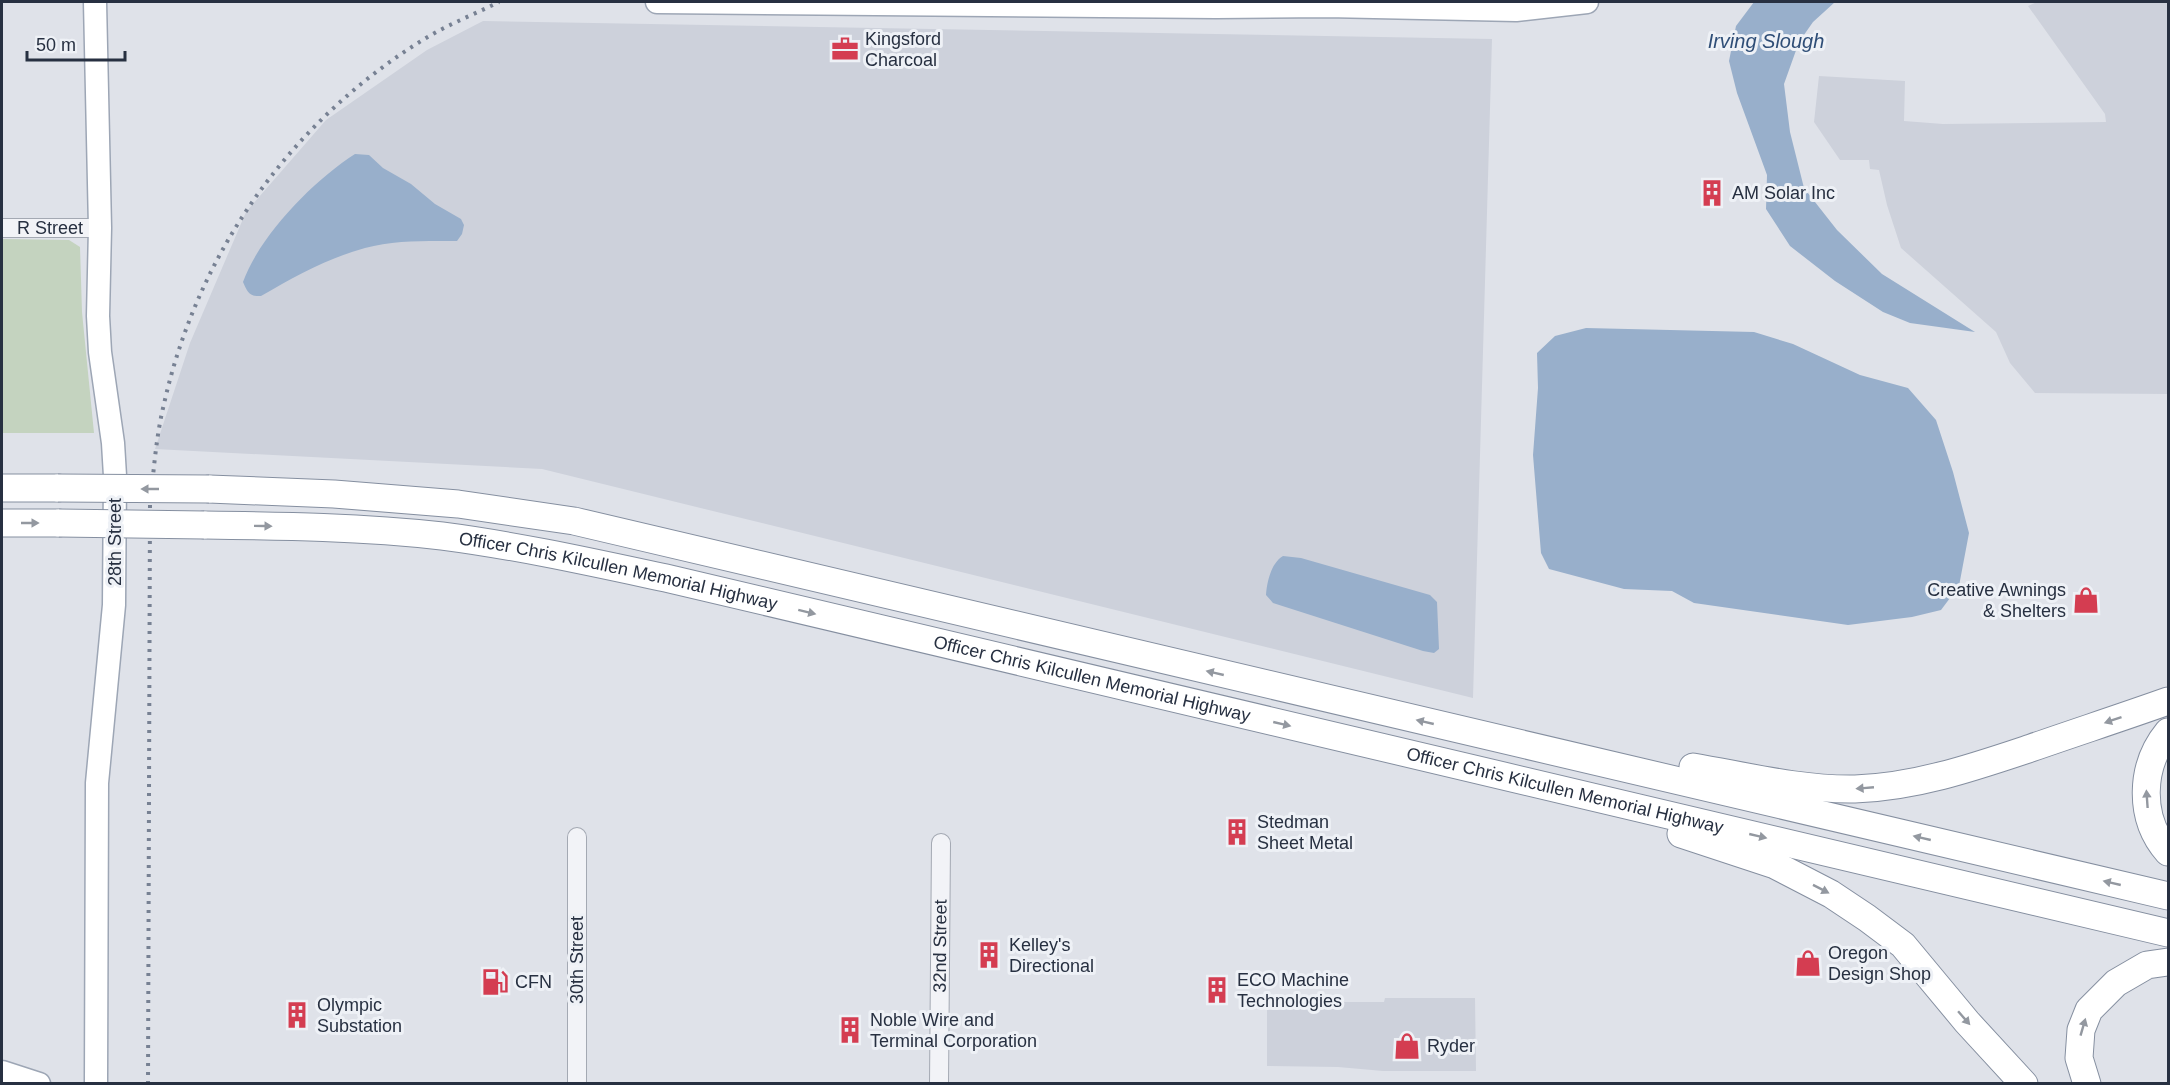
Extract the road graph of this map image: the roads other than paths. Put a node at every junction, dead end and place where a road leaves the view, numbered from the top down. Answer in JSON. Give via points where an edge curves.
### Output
{"nodes":[{"id":1,"x":95,"y":2,"type":"edge"},
{"id":2,"x":657,"y":2,"type":"edge"},
{"id":3,"x":1587,"y":2,"type":"edge"},
{"id":4,"x":2,"y":228,"type":"edge"},
{"id":5,"x":100,"y":228,"type":"junction"},
{"id":6,"x":2,"y":488,"type":"edge"},
{"id":7,"x":2,"y":523,"type":"edge"},
{"id":8,"x":2169,"y":701,"type":"edge"},
{"id":9,"x":1467,"y":732,"type":"junction"},
{"id":10,"x":2169,"y":732,"type":"edge"},
{"id":11,"x":1509,"y":778,"type":"junction"},
{"id":12,"x":577,"y":837,"type":"dead end"},
{"id":13,"x":941,"y":843,"type":"dead end"},
{"id":14,"x":2169,"y":852,"type":"edge"},
{"id":15,"x":2169,"y":896,"type":"edge"},
{"id":16,"x":2169,"y":933,"type":"edge"},
{"id":17,"x":2169,"y":962,"type":"edge"},
{"id":18,"x":2,"y":1072,"type":"edge"},
{"id":19,"x":39,"y":1083,"type":"edge"},
{"id":20,"x":96,"y":1083,"type":"edge"},
{"id":21,"x":577,"y":1083,"type":"edge"},
{"id":22,"x":939,"y":1083,"type":"edge"},
{"id":23,"x":2024,"y":1083,"type":"edge"},
{"id":24,"x":2086,"y":1083,"type":"edge"}],
"edges":[{"from":1,"to":5,"type":"main road","name":"28th Street"},
{"from":2,"to":3,"type":"main road","via":[[1516,10]]},
{"from":4,"to":5,"type":"street","name":"R Street"},
{"from":5,"to":20,"type":"main road","name":"28th Street","via":[[100,352],[113,442],[115,506],[114,605],[97,783]]},
{"from":9,"to":6,"type":"highway","name":"Officer Chris Kilcullen Memorial Highway","one_way":true,"bridge":true,"via":[[574,521],[458,504],[334,494]]},
{"from":7,"to":11,"type":"highway","name":"Officer Chris Kilcullen Memorial Highway","one_way":true,"bridge":true,"via":[[320,527],[441,536],[557,555]]},
{"from":8,"to":9,"type":"highway","one_way":true,"via":[[1942,776],[1854,789],[1772,782]]},
{"from":15,"to":9,"type":"highway","name":"Officer Chris Kilcullen Memorial Highway","one_way":true},
{"from":14,"to":10,"type":"highway","one_way":true,"via":[[2151,824],[2146,800],[2152,761]]},
{"from":11,"to":16,"type":"highway","name":"Officer Chris Kilcullen Memorial Highway","one_way":true},
{"from":11,"to":23,"type":"highway","one_way":true,"via":[[1775,865],[1831,894],[1903,945]]},
{"from":12,"to":21,"type":"street","name":"30th Street"},
{"from":13,"to":22,"type":"street","name":"32nd Street"},
{"from":24,"to":17,"type":"highway","one_way":true,"via":[[2079,1058],[2081,1030],[2089,1010],[2116,983],[2147,965]]},
{"from":18,"to":19,"type":"main road"}]}
